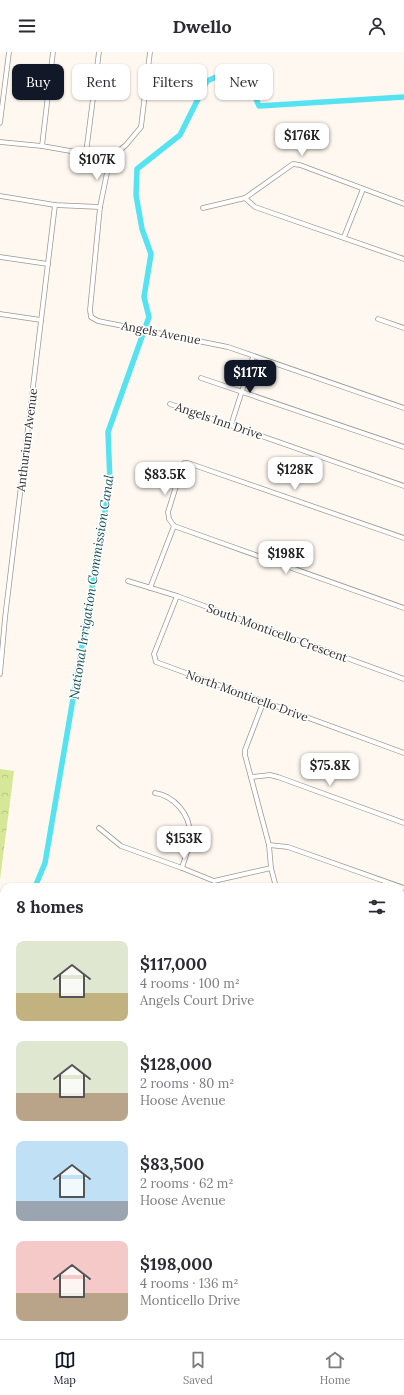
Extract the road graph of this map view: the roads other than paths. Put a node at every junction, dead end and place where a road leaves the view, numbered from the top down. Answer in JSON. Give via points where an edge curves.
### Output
{"nodes":[{"id":1,"x":9,"y":52,"type":"edge"},
{"id":2,"x":53,"y":52,"type":"edge"},
{"id":3,"x":99,"y":52,"type":"edge"},
{"id":4,"x":150,"y":52,"type":"edge"},
{"id":5,"x":0,"y":123,"type":"edge"},
{"id":6,"x":0,"y":142,"type":"edge"},
{"id":7,"x":42,"y":146,"type":"junction"},
{"id":8,"x":86,"y":153,"type":"junction"},
{"id":9,"x":110,"y":158,"type":"junction"},
{"id":10,"x":363,"y":190,"type":"junction"},
{"id":11,"x":0,"y":196,"type":"edge"},
{"id":12,"x":245,"y":198,"type":"junction"},
{"id":13,"x":404,"y":204,"type":"edge"},
{"id":14,"x":56,"y":205,"type":"junction"},
{"id":15,"x":100,"y":206,"type":"junction"},
{"id":16,"x":203,"y":208,"type":"dead end"},
{"id":17,"x":344,"y":237,"type":"junction"},
{"id":18,"x":0,"y":257,"type":"edge"},
{"id":19,"x":404,"y":259,"type":"edge"},
{"id":20,"x":48,"y":264,"type":"junction"},
{"id":21,"x":0,"y":314,"type":"edge"},
{"id":22,"x":378,"y":319,"type":"dead end"},
{"id":23,"x":41,"y":320,"type":"junction"},
{"id":24,"x":404,"y":328,"type":"edge"},
{"id":25,"x":254,"y":357,"type":"junction"},
{"id":26,"x":201,"y":378,"type":"dead end"},
{"id":27,"x":242,"y":392,"type":"junction"},
{"id":28,"x":170,"y":404,"type":"dead end"},
{"id":29,"x":404,"y":408,"type":"edge"},
{"id":30,"x":231,"y":425,"type":"junction"},
{"id":31,"x":404,"y":447,"type":"edge"},
{"id":32,"x":404,"y":486,"type":"edge"},
{"id":33,"x":174,"y":526,"type":"junction"},
{"id":34,"x":404,"y":538,"type":"edge"},
{"id":35,"x":128,"y":581,"type":"dead end"},
{"id":36,"x":150,"y":588,"type":"junction"},
{"id":37,"x":177,"y":596,"type":"junction"},
{"id":38,"x":404,"y":608,"type":"edge"},
{"id":39,"x":2,"y":618,"type":"edge"},
{"id":40,"x":1,"y":666,"type":"edge"},
{"id":41,"x":0,"y":674,"type":"edge"},
{"id":42,"x":404,"y":678,"type":"edge"},
{"id":43,"x":263,"y":702,"type":"junction"},
{"id":44,"x":404,"y":753,"type":"edge"},
{"id":45,"x":251,"y":777,"type":"junction"},
{"id":46,"x":155,"y":793,"type":"dead end"},
{"id":47,"x":404,"y":823,"type":"edge"},
{"id":48,"x":100,"y":828,"type":"dead end"},
{"id":49,"x":269,"y":845,"type":"junction"},
{"id":50,"x":182,"y":868,"type":"junction"},
{"id":51,"x":271,"y":868,"type":"junction"},
{"id":52,"x":275,"y":883,"type":"edge"},
{"id":53,"x":390,"y":883,"type":"edge"}],
"edges":[{"from":1,"to":5,"type":"street"},
{"from":2,"to":7,"type":"street"},
{"from":3,"to":8,"type":"street"},
{"from":4,"to":9,"type":"street","via":[[141,127],[126,145]]},
{"from":6,"to":7,"type":"street"},
{"from":7,"to":8,"type":"street"},
{"from":8,"to":9,"type":"street"},
{"from":9,"to":15,"type":"street"},
{"from":10,"to":12,"type":"street","via":[[293,164]]},
{"from":10,"to":13,"type":"street"},
{"from":10,"to":17,"type":"street"},
{"from":11,"to":14,"type":"street"},
{"from":12,"to":16,"type":"street"},
{"from":12,"to":17,"type":"street","via":[[255,207]]},
{"from":14,"to":15,"type":"street"},
{"from":14,"to":20,"type":"street","name":"Anthurium Avenue"},
{"from":15,"to":25,"type":"street","name":"Angels Avenue","via":[[91,317],[98,321],[228,347]]},
{"from":17,"to":19,"type":"street"},
{"from":18,"to":20,"type":"street"},
{"from":20,"to":23,"type":"street","name":"Anthurium Avenue"},
{"from":21,"to":23,"type":"street"},
{"from":22,"to":24,"type":"street"},
{"from":23,"to":39,"type":"street","name":"Anthurium Avenue"},
{"from":25,"to":27,"type":"street"},
{"from":25,"to":29,"type":"street","name":"Angels Avenue"},
{"from":26,"to":27,"type":"street"},
{"from":27,"to":30,"type":"street"},
{"from":27,"to":31,"type":"street"},
{"from":28,"to":30,"type":"street","name":"Angels Inn Drive"},
{"from":30,"to":32,"type":"street","name":"Angels Inn Drive"},
{"from":33,"to":34,"type":"street","via":[[168,519],[168,512],[182,467],[184,463],[188,463]]},
{"from":33,"to":36,"type":"street"},
{"from":33,"to":38,"type":"street"},
{"from":35,"to":36,"type":"street","name":"South Monticello Crescent"},
{"from":36,"to":37,"type":"street","name":"South Monticello Crescent"},
{"from":37,"to":42,"type":"street","name":"South Monticello Crescent"},
{"from":37,"to":43,"type":"street","name":"North Monticello Drive","via":[[154,654],[156,662]]},
{"from":39,"to":40,"type":"street","name":"Anthurium Avenue"},
{"from":40,"to":41,"type":"street","name":"Anthurium Avenue"},
{"from":43,"to":44,"type":"street","name":"North Monticello Drive"},
{"from":43,"to":45,"type":"street","via":[[245,750]]},
{"from":45,"to":47,"type":"street","via":[[278,777]]},
{"from":45,"to":49,"type":"street"},
{"from":46,"to":50,"type":"street","via":[[164,794],[173,800],[187,819],[191,834]]},
{"from":48,"to":50,"type":"street","via":[[121,846]]},
{"from":49,"to":51,"type":"street"},
{"from":49,"to":53,"type":"street","via":[[288,847]]},
{"from":50,"to":51,"type":"street","via":[[214,881]]},
{"from":51,"to":52,"type":"street"}]}
